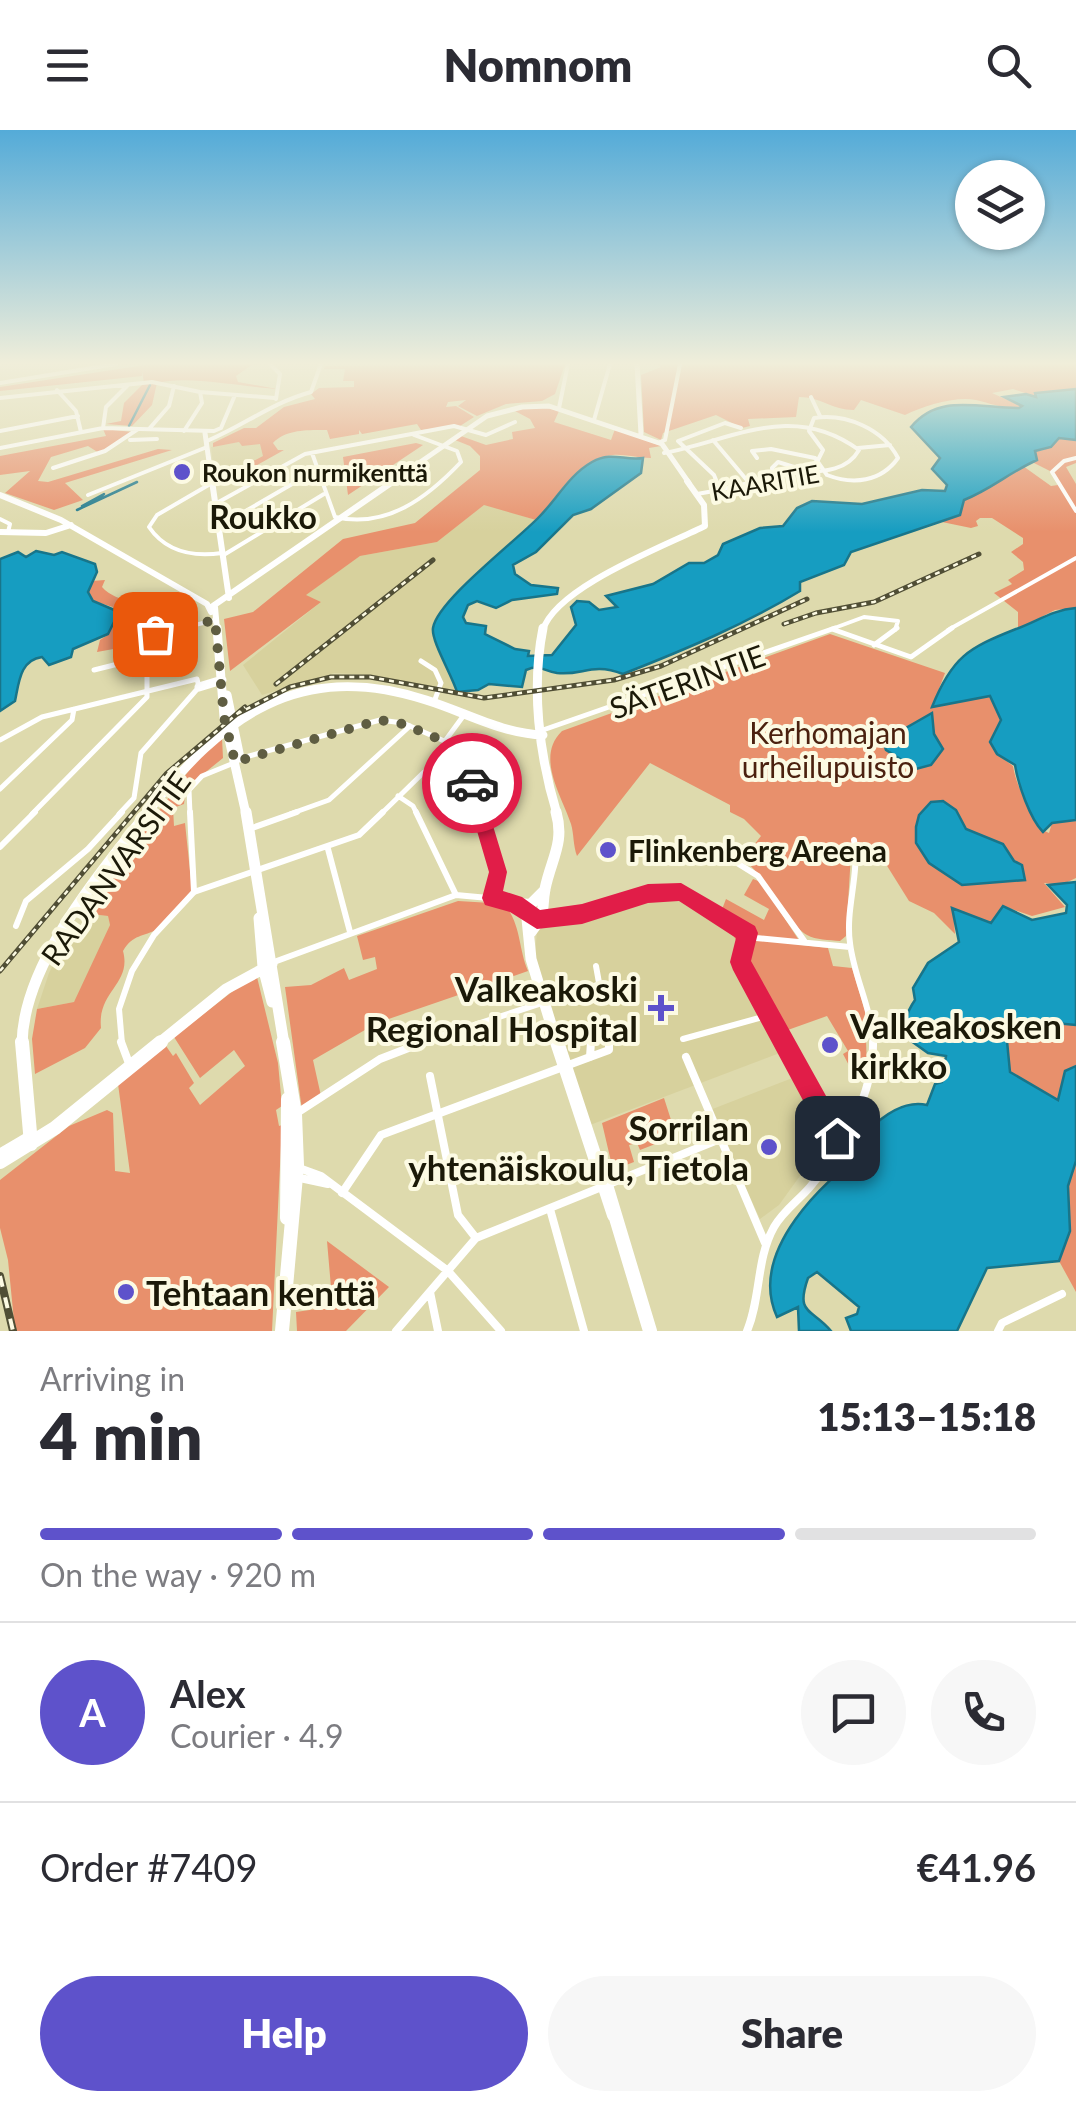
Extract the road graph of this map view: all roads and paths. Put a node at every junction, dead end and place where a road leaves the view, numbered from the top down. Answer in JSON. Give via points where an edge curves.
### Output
{"nodes":[{"id":1,"x":57,"y":420,"type":"edge"},
{"id":2,"x":79,"y":420,"type":"edge"},
{"id":3,"x":104,"y":420,"type":"edge"},
{"id":4,"x":158,"y":420,"type":"edge"},
{"id":5,"x":191,"y":420,"type":"edge"},
{"id":6,"x":224,"y":420,"type":"edge"},
{"id":7,"x":249,"y":420,"type":"edge"},
{"id":8,"x":483,"y":420,"type":"edge"},
{"id":9,"x":594,"y":420,"type":"edge"},
{"id":10,"x":640,"y":420,"type":"edge"},
{"id":11,"x":669,"y":420,"type":"edge"},
{"id":12,"x":812,"y":420,"type":"edge"},
{"id":13,"x":847,"y":420,"type":"edge"},
{"id":14,"x":515,"y":422,"type":"dead end"},
{"id":15,"x":103,"y":428,"type":"junction"},
{"id":16,"x":467,"y":428,"type":"junction"},
{"id":17,"x":138,"y":429,"type":"junction"},
{"id":18,"x":810,"y":429,"type":"junction"},
{"id":19,"x":149,"y":430,"type":"junction"},
{"id":20,"x":743,"y":430,"type":"junction"},
{"id":21,"x":0,"y":431,"type":"edge"},
{"id":22,"x":184,"y":431,"type":"junction"},
{"id":23,"x":81,"y":432,"type":"junction"},
{"id":24,"x":411,"y":434,"type":"junction"},
{"id":25,"x":641,"y":434,"type":"junction"},
{"id":26,"x":157,"y":439,"type":"dead end"},
{"id":27,"x":127,"y":440,"type":"junction"},
{"id":28,"x":207,"y":440,"type":"junction"},
{"id":29,"x":713,"y":440,"type":"junction"},
{"id":30,"x":660,"y":442,"type":"junction"},
{"id":31,"x":892,"y":445,"type":"junction"},
{"id":32,"x":442,"y":446,"type":"junction"},
{"id":33,"x":0,"y":448,"type":"edge"},
{"id":34,"x":858,"y":448,"type":"junction"},
{"id":35,"x":689,"y":449,"type":"junction"},
{"id":36,"x":664,"y":452,"type":"junction"},
{"id":37,"x":312,"y":453,"type":"junction"},
{"id":38,"x":757,"y":458,"type":"dead end"},
{"id":39,"x":1076,"y":458,"type":"edge"},
{"id":40,"x":818,"y":460,"type":"junction"},
{"id":41,"x":53,"y":468,"type":"dead end"},
{"id":42,"x":318,"y":469,"type":"junction"},
{"id":43,"x":824,"y":472,"type":"junction"},
{"id":44,"x":812,"y":474,"type":"junction"},
{"id":45,"x":773,"y":476,"type":"junction"},
{"id":46,"x":212,"y":483,"type":"junction"},
{"id":47,"x":751,"y":485,"type":"junction"},
{"id":48,"x":420,"y":486,"type":"dead end"},
{"id":49,"x":428,"y":490,"type":"junction"},
{"id":50,"x":720,"y":490,"type":"junction"},
{"id":51,"x":88,"y":494,"type":"dead end"},
{"id":52,"x":324,"y":494,"type":"junction"},
{"id":53,"x":697,"y":494,"type":"junction"},
{"id":54,"x":0,"y":495,"type":"edge"},
{"id":55,"x":216,"y":504,"type":"junction"},
{"id":56,"x":1076,"y":511,"type":"edge"},
{"id":57,"x":0,"y":518,"type":"edge"},
{"id":58,"x":343,"y":520,"type":"junction"},
{"id":59,"x":70,"y":525,"type":"junction"},
{"id":60,"x":218,"y":528,"type":"junction"},
{"id":61,"x":4,"y":532,"type":"edge"},
{"id":62,"x":222,"y":554,"type":"junction"},
{"id":63,"x":1076,"y":558,"type":"edge"},
{"id":64,"x":228,"y":597,"type":"junction"},
{"id":65,"x":213,"y":606,"type":"junction"},
{"id":66,"x":215,"y":619,"type":"junction"},
{"id":67,"x":832,"y":629,"type":"junction"},
{"id":68,"x":874,"y":645,"type":"junction"},
{"id":69,"x":146,"y":657,"type":"junction"},
{"id":70,"x":421,"y":661,"type":"dead end"},
{"id":71,"x":94,"y":670,"type":"dead end"},
{"id":72,"x":539,"y":672,"type":"joint"},
{"id":73,"x":222,"y":681,"type":"junction"},
{"id":74,"x":200,"y":688,"type":"junction"},
{"id":75,"x":148,"y":689,"type":"junction"},
{"id":76,"x":540,"y":692,"type":"joint"},
{"id":77,"x":432,"y":704,"type":"junction"},
{"id":78,"x":74,"y":709,"type":"junction"},
{"id":79,"x":464,"y":713,"type":"junction"},
{"id":80,"x":410,"y":726,"type":"junction"},
{"id":81,"x":543,"y":732,"type":"junction"},
{"id":82,"x":0,"y":740,"type":"edge"},
{"id":83,"x":446,"y":741,"type":"junction"},
{"id":84,"x":464,"y":758,"type":"junction"},
{"id":85,"x":242,"y":760,"type":"junction"},
{"id":86,"x":0,"y":789,"type":"edge"},
{"id":87,"x":398,"y":796,"type":"junction"},
{"id":88,"x":249,"y":829,"type":"junction"},
{"id":89,"x":854,"y":840,"type":"dead end"},
{"id":90,"x":0,"y":848,"type":"edge"},
{"id":91,"x":328,"y":848,"type":"junction"},
{"id":92,"x":721,"y":853,"type":"dead end"},
{"id":93,"x":256,"y":873,"type":"junction"},
{"id":94,"x":194,"y":892,"type":"junction"},
{"id":95,"x":456,"y":894,"type":"junction"},
{"id":96,"x":492,"y":898,"type":"junction"},
{"id":97,"x":539,"y":910,"type":"junction"},
{"id":98,"x":16,"y":926,"type":"dead end"},
{"id":99,"x":350,"y":932,"type":"junction"},
{"id":100,"x":532,"y":932,"type":"joint"},
{"id":101,"x":748,"y":933,"type":"junction"},
{"id":102,"x":805,"y":942,"type":"junction"},
{"id":103,"x":850,"y":947,"type":"junction"},
{"id":104,"x":267,"y":962,"type":"junction"},
{"id":105,"x":596,"y":966,"type":"dead end"},
{"id":106,"x":600,"y":984,"type":"junction"},
{"id":107,"x":226,"y":990,"type":"joint"},
{"id":108,"x":584,"y":990,"type":"junction"},
{"id":109,"x":545,"y":1002,"type":"junction"},
{"id":110,"x":276,"y":1014,"type":"joint"},
{"id":111,"x":770,"y":1015,"type":"junction"},
{"id":112,"x":684,"y":1040,"type":"dead end"},
{"id":113,"x":686,"y":1056,"type":"dead end"},
{"id":114,"x":590,"y":1058,"type":"junction"},
{"id":115,"x":130,"y":1066,"type":"junction"},
{"id":116,"x":566,"y":1067,"type":"junction"},
{"id":117,"x":430,"y":1076,"type":"dead end"},
{"id":118,"x":89,"y":1100,"type":"joint"},
{"id":119,"x":438,"y":1114,"type":"junction"},
{"id":120,"x":292,"y":1116,"type":"junction"},
{"id":121,"x":34,"y":1139,"type":"junction"},
{"id":122,"x":720,"y":1139,"type":"junction"},
{"id":123,"x":840,"y":1144,"type":"junction"},
{"id":124,"x":0,"y":1159,"type":"edge"},
{"id":125,"x":292,"y":1173,"type":"junction"},
{"id":126,"x":605,"y":1187,"type":"junction"},
{"id":127,"x":340,"y":1191,"type":"junction"},
{"id":128,"x":550,"y":1208,"type":"junction"},
{"id":129,"x":476,"y":1238,"type":"junction"},
{"id":130,"x":766,"y":1246,"type":"junction"},
{"id":131,"x":448,"y":1271,"type":"junction"},
{"id":132,"x":430,"y":1292,"type":"junction"},
{"id":133,"x":1062,"y":1294,"type":"dead end"},
{"id":134,"x":282,"y":1331,"type":"edge"},
{"id":135,"x":396,"y":1331,"type":"edge"},
{"id":136,"x":438,"y":1331,"type":"edge"},
{"id":137,"x":500,"y":1331,"type":"edge"},
{"id":138,"x":584,"y":1331,"type":"edge"},
{"id":139,"x":650,"y":1331,"type":"edge"},
{"id":140,"x":746,"y":1331,"type":"edge"},
{"id":141,"x":998,"y":1331,"type":"edge"}],
"edges":[{"from":1,"to":21,"type":"street"},
{"from":2,"to":23,"type":"street"},
{"from":3,"to":15,"type":"street"},
{"from":4,"to":19,"type":"street"},
{"from":5,"to":22,"type":"street"},
{"from":6,"to":28,"type":"street"},
{"from":7,"to":28,"type":"street"},
{"from":8,"to":16,"type":"main road"},
{"from":9,"to":25,"type":"main road"},
{"from":10,"to":25,"type":"main road"},
{"from":11,"to":30,"type":"street"},
{"from":12,"to":18,"type":"street"},
{"from":13,"to":31,"type":"street"},
{"from":14,"to":16,"type":"street","via":[[486,434]]},
{"from":15,"to":17,"type":"street"},
{"from":15,"to":23,"type":"street"},
{"from":16,"to":24,"type":"street"},
{"from":16,"to":32,"type":"main road"},
{"from":17,"to":19,"type":"street"},
{"from":17,"to":27,"type":"street"},
{"from":18,"to":20,"type":"street","name":"KAARITIE"},
{"from":18,"to":34,"type":"street","name":"KAARITIE"},
{"from":18,"to":40,"type":"street","via":[[824,450]]},
{"from":19,"to":22,"type":"street"},
{"from":20,"to":29,"type":"street","name":"KAARITIE"},
{"from":20,"to":35,"type":"street","via":[[725,423],[678,441]]},
{"from":22,"to":28,"type":"street"},
{"from":23,"to":33,"type":"street"},
{"from":24,"to":32,"type":"street"},
{"from":24,"to":37,"type":"street"},
{"from":25,"to":30,"type":"main road"},
{"from":26,"to":27,"type":"street"},
{"from":27,"to":41,"type":"street"},
{"from":28,"to":46,"type":"main road"},
{"from":28,"to":51,"type":"street"},
{"from":29,"to":35,"type":"street","name":"KAARITIE"},
{"from":29,"to":47,"type":"street"},
{"from":30,"to":36,"type":"main road"},
{"from":31,"to":34,"type":"street"},
{"from":31,"to":43,"type":"street","via":[[898,462],[878,477],[836,479]]},
{"from":32,"to":49,"type":"street","via":[[457,451],[461,462]]},
{"from":32,"to":58,"type":"main road"},
{"from":34,"to":43,"type":"street","name":"KAARITIE","via":[[854,459]]},
{"from":35,"to":36,"type":"street","name":"KAARITIE"},
{"from":35,"to":50,"type":"street"},
{"from":36,"to":53,"type":"main road"},
{"from":37,"to":42,"type":"street"},
{"from":37,"to":55,"type":"street"},
{"from":38,"to":40,"type":"street","via":[[752,451],[765,449]]},
{"from":39,"to":56,"type":"street","via":[[1052,472]]},
{"from":40,"to":43,"type":"street"},
{"from":42,"to":52,"type":"street"},
{"from":42,"to":60,"type":"street"},
{"from":43,"to":44,"type":"street","name":"KAARITIE"},
{"from":44,"to":45,"type":"street","name":"KAARITIE"},
{"from":44,"to":45,"type":"street","via":[[778,462]]},
{"from":45,"to":47,"type":"street","name":"KAARITIE"},
{"from":46,"to":55,"type":"main road"},
{"from":46,"to":62,"type":"street","via":[[157,515],[149,528],[187,554]]},
{"from":47,"to":50,"type":"street","name":"KAARITIE"},
{"from":48,"to":49,"type":"street"},
{"from":49,"to":58,"type":"street","via":[[391,517]]},
{"from":50,"to":53,"type":"street","name":"KAARITIE"},
{"from":52,"to":58,"type":"street"},
{"from":52,"to":62,"type":"street"},
{"from":53,"to":72,"type":"main road","via":[[708,517],[705,526],[558,606],[544,624]]},
{"from":54,"to":59,"type":"main road"},
{"from":55,"to":60,"type":"main road"},
{"from":57,"to":61,"type":"street","via":[[10,524]]},
{"from":58,"to":64,"type":"main road"},
{"from":59,"to":61,"type":"main road"},
{"from":59,"to":65,"type":"main road"},
{"from":60,"to":62,"type":"main road"},
{"from":62,"to":64,"type":"main road"},
{"from":63,"to":68,"type":"street","via":[[911,657]]},
{"from":64,"to":65,"type":"main road"},
{"from":65,"to":66,"type":"main road"},
{"from":66,"to":69,"type":"street","via":[[149,636]]},
{"from":66,"to":73,"type":"main road"},
{"from":67,"to":68,"type":"street"},
{"from":67,"to":68,"type":"street","name":"SÄTERINTIE","via":[[869,614],[898,621]]},
{"from":67,"to":81,"type":"street","name":"SÄTERINTIE"},
{"from":69,"to":71,"type":"street"},
{"from":69,"to":75,"type":"street"},
{"from":70,"to":77,"type":"street","via":[[442,685]]},
{"from":72,"to":76,"type":"main road"},
{"from":73,"to":74,"type":"main road"},
{"from":73,"to":85,"type":"main road"},
{"from":74,"to":75,"type":"street","via":[[193,678]]},
{"from":74,"to":98,"type":"street","via":[[141,754],[127,808],[26,901]]},
{"from":75,"to":78,"type":"street"},
{"from":75,"to":90,"type":"street"},
{"from":76,"to":81,"type":"main road"},
{"from":77,"to":79,"type":"main road","name":"RADANVARSITIE"},
{"from":77,"to":121,"type":"main road","name":"RADANVARSITIE","via":[[387,688],[317,688],[238,719],[194,758],[43,962],[22,1031]]},
{"from":78,"to":82,"type":"street","via":[[30,721]]},
{"from":78,"to":86,"type":"street","via":[[72,720]]},
{"from":79,"to":81,"type":"main road","name":"RADANVARSITIE","via":[[515,734]]},
{"from":79,"to":83,"type":"street"},
{"from":80,"to":83,"type":"street"},
{"from":80,"to":85,"type":"street","via":[[374,720]]},
{"from":80,"to":88,"type":"street","via":[[329,800]]},
{"from":81,"to":97,"type":"main road","via":[[544,777],[562,844]]},
{"from":83,"to":84,"type":"street"},
{"from":84,"to":87,"type":"street","via":[[424,772]]},
{"from":84,"to":96,"type":"street","via":[[498,872]]},
{"from":85,"to":88,"type":"main road"},
{"from":85,"to":94,"type":"street","via":[[202,776],[188,790]]},
{"from":87,"to":91,"type":"street","via":[[358,835]]},
{"from":87,"to":95,"type":"street","via":[[413,806]]},
{"from":88,"to":93,"type":"main road"},
{"from":89,"to":103,"type":"street"},
{"from":91,"to":93,"type":"street"},
{"from":91,"to":99,"type":"street"},
{"from":92,"to":102,"type":"street","via":[[758,876]]},
{"from":93,"to":94,"type":"street"},
{"from":93,"to":104,"type":"main road"},
{"from":94,"to":115,"type":"street","via":[[158,931],[131,976],[118,1024]]},
{"from":95,"to":96,"type":"street"},
{"from":95,"to":99,"type":"street"},
{"from":96,"to":97,"type":"street"},
{"from":97,"to":100,"type":"main road"},
{"from":97,"to":101,"type":"street","via":[[582,914],[672,891],[688,894]]},
{"from":99,"to":104,"type":"street"},
{"from":100,"to":109,"type":"main road","via":[[531,958]]},
{"from":101,"to":102,"type":"street"},
{"from":101,"to":111,"type":"street","via":[[741,962]]},
{"from":102,"to":103,"type":"street"},
{"from":103,"to":123,"type":"street","via":[[873,1050],[866,1089]]},
{"from":104,"to":107,"type":"main road"},
{"from":104,"to":110,"type":"main road"},
{"from":105,"to":106,"type":"street"},
{"from":106,"to":108,"type":"street"},
{"from":106,"to":108,"type":"street","via":[[600,996],[588,1000]]},
{"from":107,"to":115,"type":"main road"},
{"from":108,"to":109,"type":"street"},
{"from":109,"to":116,"type":"main road"},
{"from":109,"to":120,"type":"street","via":[[380,1059]]},
{"from":110,"to":120,"type":"main road"},
{"from":111,"to":112,"type":"street"},
{"from":111,"to":123,"type":"street"},
{"from":113,"to":122,"type":"street"},
{"from":114,"to":114,"type":"street","via":[[597,1036],[609,1038],[610,1048]]},
{"from":114,"to":116,"type":"street"},
{"from":115,"to":118,"type":"main road"},
{"from":116,"to":119,"type":"street"},
{"from":116,"to":126,"type":"main road"},
{"from":117,"to":119,"type":"street"},
{"from":118,"to":121,"type":"main road"},
{"from":119,"to":127,"type":"street","via":[[378,1136]]},
{"from":119,"to":129,"type":"street","via":[[458,1215]]},
{"from":120,"to":125,"type":"main road"},
{"from":121,"to":124,"type":"main road"},
{"from":122,"to":126,"type":"street"},
{"from":122,"to":130,"type":"street"},
{"from":123,"to":130,"type":"street","via":[[776,1223]]},
{"from":125,"to":127,"type":"street"},
{"from":125,"to":134,"type":"main road"},
{"from":126,"to":128,"type":"street"},
{"from":126,"to":139,"type":"main road"},
{"from":127,"to":131,"type":"street"},
{"from":128,"to":129,"type":"street"},
{"from":128,"to":138,"type":"street"},
{"from":129,"to":131,"type":"street"},
{"from":130,"to":140,"type":"street","via":[[758,1305]]},
{"from":131,"to":132,"type":"street"},
{"from":131,"to":137,"type":"street"},
{"from":132,"to":135,"type":"street"},
{"from":132,"to":136,"type":"street"},
{"from":133,"to":141,"type":"street","via":[[1048,1296]]}]}
